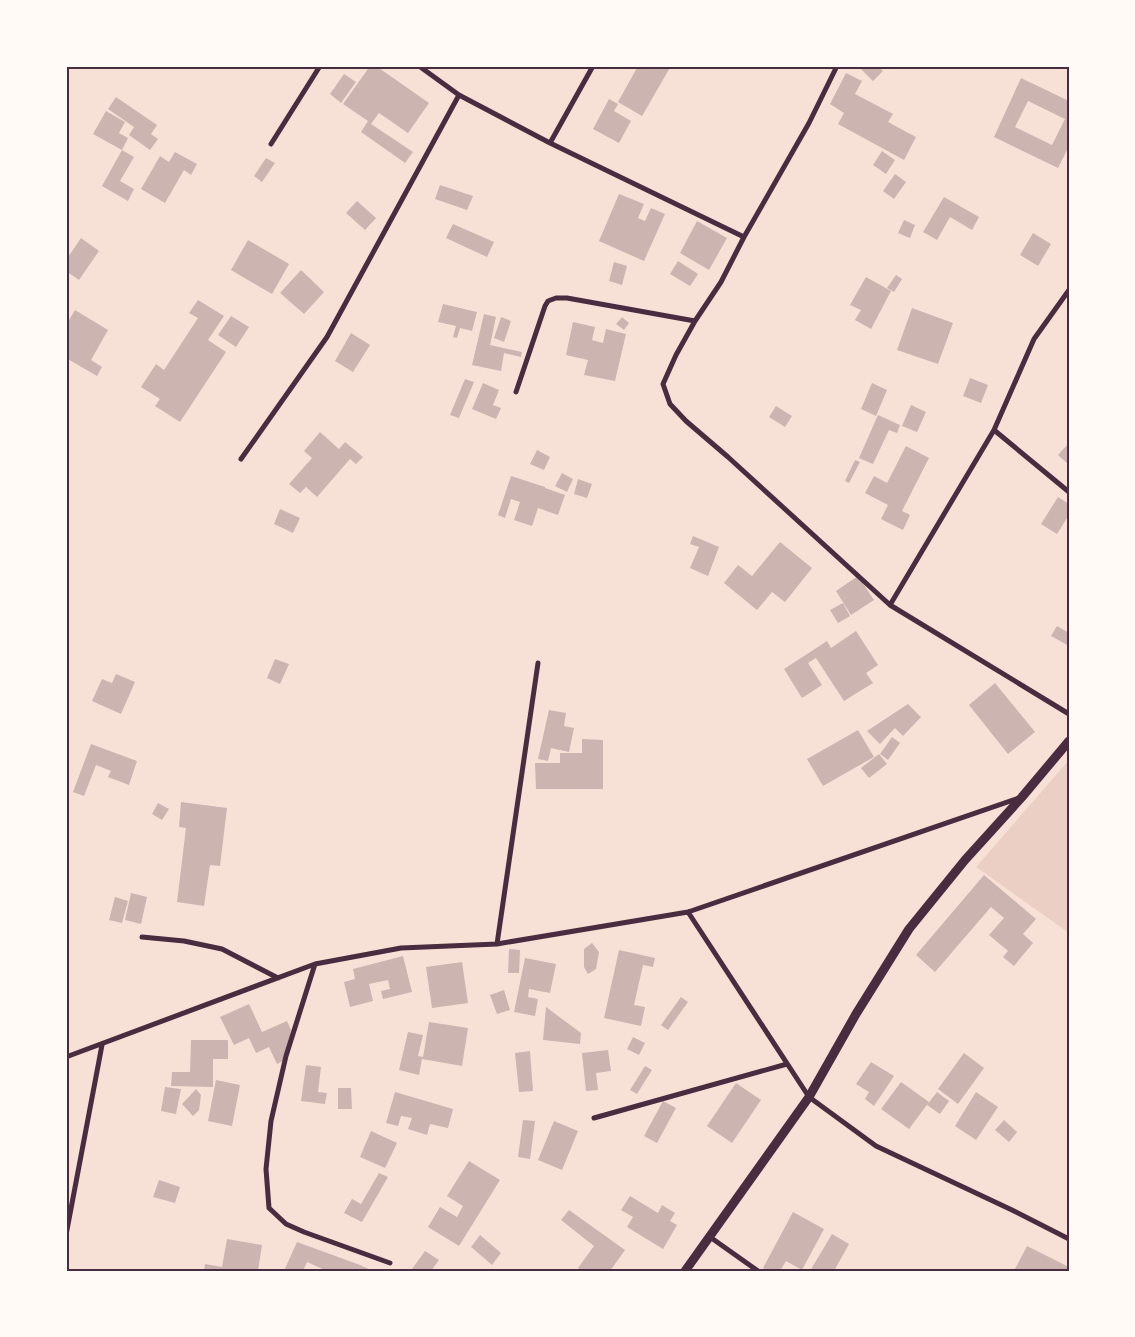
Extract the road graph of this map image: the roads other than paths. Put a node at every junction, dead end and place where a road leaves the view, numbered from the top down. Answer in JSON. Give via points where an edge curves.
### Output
{"nodes":[{"id":1,"x":320,"y":66,"type":"edge"},
{"id":2,"x":419,"y":66,"type":"edge"},
{"id":3,"x":593,"y":66,"type":"edge"},
{"id":4,"x":837,"y":66,"type":"edge"},
{"id":5,"x":459,"y":95,"type":"junction"},
{"id":6,"x":550,"y":142,"type":"junction"},
{"id":7,"x":271,"y":144,"type":"dead end"},
{"id":8,"x":744,"y":237,"type":"junction"},
{"id":9,"x":1069,"y":290,"type":"edge"},
{"id":10,"x":695,"y":321,"type":"junction"},
{"id":11,"x":516,"y":392,"type":"dead end"},
{"id":12,"x":994,"y":430,"type":"junction"},
{"id":13,"x":241,"y":459,"type":"dead end"},
{"id":14,"x":1069,"y":492,"type":"edge"},
{"id":15,"x":890,"y":605,"type":"junction"},
{"id":16,"x":538,"y":663,"type":"dead end"},
{"id":17,"x":1069,"y":714,"type":"edge"},
{"id":18,"x":1069,"y":740,"type":"edge"},
{"id":19,"x":1022,"y":797,"type":"junction"},
{"id":20,"x":688,"y":912,"type":"junction"},
{"id":21,"x":142,"y":937,"type":"dead end"},
{"id":22,"x":497,"y":944,"type":"junction"},
{"id":23,"x":315,"y":964,"type":"junction"},
{"id":24,"x":278,"y":978,"type":"junction"},
{"id":25,"x":102,"y":1045,"type":"junction"},
{"id":26,"x":66,"y":1057,"type":"edge"},
{"id":27,"x":787,"y":1064,"type":"junction"},
{"id":28,"x":809,"y":1098,"type":"junction"},
{"id":29,"x":594,"y":1118,"type":"dead end"},
{"id":30,"x":66,"y":1235,"type":"edge"},
{"id":31,"x":710,"y":1237,"type":"junction"},
{"id":32,"x":1069,"y":1239,"type":"edge"},
{"id":33,"x":390,"y":1263,"type":"dead end"},
{"id":34,"x":685,"y":1271,"type":"edge"},
{"id":35,"x":758,"y":1271,"type":"edge"}],
"edges":[{"from":1,"to":7,"type":"street"},
{"from":2,"to":5,"type":"street"},
{"from":3,"to":6,"type":"street"},
{"from":4,"to":8,"type":"street","via":[[809,123]]},
{"from":5,"to":6,"type":"street"},
{"from":5,"to":13,"type":"street","via":[[327,337]]},
{"from":6,"to":8,"type":"street"},
{"from":8,"to":10,"type":"street","via":[[721,282]]},
{"from":9,"to":12,"type":"street","via":[[1034,339]]},
{"from":10,"to":11,"type":"street","via":[[567,298],[548,301]]},
{"from":10,"to":15,"type":"street","via":[[663,384],[670,404]]},
{"from":12,"to":14,"type":"street"},
{"from":12,"to":15,"type":"street"},
{"from":15,"to":17,"type":"street"},
{"from":16,"to":22,"type":"street"},
{"from":18,"to":19,"type":"street"},
{"from":19,"to":20,"type":"street"},
{"from":19,"to":28,"type":"street","via":[[909,929]]},
{"from":20,"to":22,"type":"street"},
{"from":20,"to":27,"type":"street"},
{"from":21,"to":24,"type":"street","via":[[222,949]]},
{"from":22,"to":23,"type":"street","via":[[401,948]]},
{"from":23,"to":24,"type":"street"},
{"from":23,"to":33,"type":"street","via":[[286,1056],[271,1121],[266,1169],[269,1208],[286,1224]]},
{"from":24,"to":25,"type":"street"},
{"from":25,"to":26,"type":"street"},
{"from":25,"to":30,"type":"street"},
{"from":27,"to":28,"type":"street"},
{"from":27,"to":29,"type":"street"},
{"from":28,"to":31,"type":"street"},
{"from":28,"to":32,"type":"street","via":[[876,1146]]},
{"from":31,"to":34,"type":"street"},
{"from":31,"to":35,"type":"street"}]}
